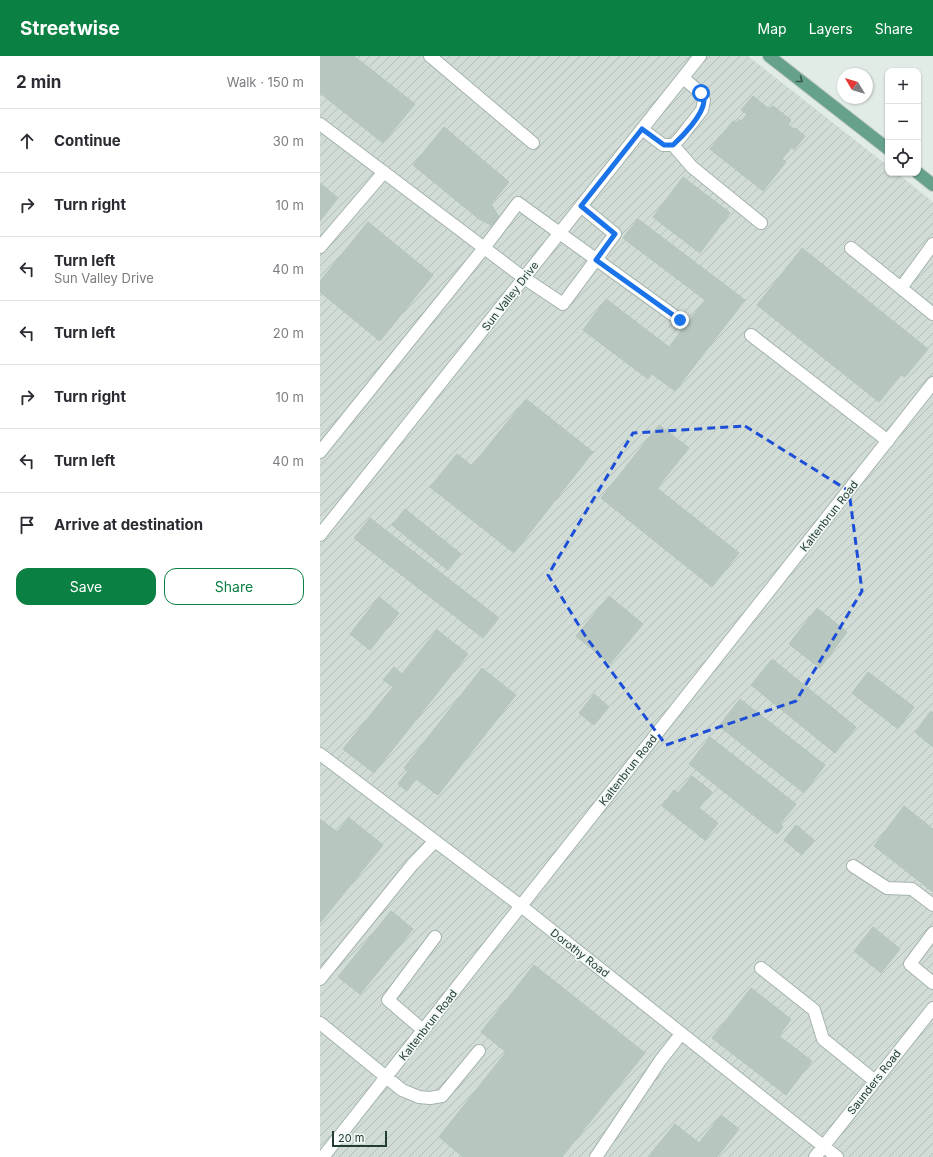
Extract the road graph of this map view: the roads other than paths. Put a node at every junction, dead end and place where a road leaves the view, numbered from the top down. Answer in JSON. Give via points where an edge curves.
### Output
{"nodes":[{"id":1,"x":430,"y":56,"type":"edge"},
{"id":2,"x":700,"y":56,"type":"edge"},
{"id":3,"x":770,"y":56,"type":"edge"},
{"id":4,"x":682,"y":78,"type":"junction"},
{"id":5,"x":320,"y":124,"type":"edge"},
{"id":6,"x":642,"y":129,"type":"junction"},
{"id":7,"x":533,"y":142,"type":"dead end"},
{"id":8,"x":673,"y":145,"type":"junction"},
{"id":9,"x":885,"y":147,"type":"edge"},
{"id":10,"x":384,"y":172,"type":"junction"},
{"id":11,"x":921,"y":175,"type":"edge"},
{"id":12,"x":933,"y":185,"type":"edge"},
{"id":13,"x":581,"y":206,"type":"junction"},
{"id":14,"x":761,"y":223,"type":"dead end"},
{"id":15,"x":559,"y":233,"type":"junction"},
{"id":16,"x":933,"y":244,"type":"edge"},
{"id":17,"x":320,"y":247,"type":"edge"},
{"id":18,"x":484,"y":248,"type":"junction"},
{"id":19,"x":851,"y":248,"type":"dead end"},
{"id":20,"x":596,"y":260,"type":"junction"},
{"id":21,"x":524,"y":278,"type":"junction"},
{"id":22,"x":901,"y":288,"type":"junction"},
{"id":23,"x":933,"y":314,"type":"edge"},
{"id":24,"x":680,"y":320,"type":"dead end"},
{"id":25,"x":751,"y":335,"type":"dead end"},
{"id":26,"x":933,"y":383,"type":"edge"},
{"id":27,"x":929,"y":396,"type":"edge"},
{"id":28,"x":888,"y":441,"type":"junction"},
{"id":29,"x":320,"y":452,"type":"edge"},
{"id":30,"x":320,"y":535,"type":"edge"},
{"id":31,"x":320,"y":754,"type":"edge"},
{"id":32,"x":435,"y":841,"type":"junction"},
{"id":33,"x":853,"y":866,"type":"dead end"},
{"id":34,"x":933,"y":905,"type":"edge"},
{"id":35,"x":521,"y":906,"type":"junction"},
{"id":36,"x":933,"y":933,"type":"edge"},
{"id":37,"x":434,"y":937,"type":"dead end"},
{"id":38,"x":761,"y":968,"type":"dead end"},
{"id":39,"x":320,"y":979,"type":"edge"},
{"id":40,"x":933,"y":983,"type":"edge"},
{"id":41,"x":933,"y":1008,"type":"edge"},
{"id":42,"x":320,"y":1023,"type":"edge"},
{"id":43,"x":423,"y":1030,"type":"junction"},
{"id":44,"x":681,"y":1034,"type":"junction"},
{"id":45,"x":479,"y":1051,"type":"dead end"},
{"id":46,"x":387,"y":1076,"type":"junction"},
{"id":47,"x":875,"y":1081,"type":"junction"},
{"id":48,"x":824,"y":1146,"type":"junction"},
{"id":49,"x":323,"y":1157,"type":"edge"},
{"id":50,"x":596,"y":1157,"type":"edge"},
{"id":51,"x":815,"y":1157,"type":"edge"},
{"id":52,"x":837,"y":1157,"type":"edge"}],
"edges":[{"from":1,"to":7,"type":"street"},
{"from":2,"to":4,"type":"street","name":"Sun Valley Drive"},
{"from":3,"to":9,"type":"main road","one_way":true},
{"from":4,"to":6,"type":"street","name":"Sun Valley Drive"},
{"from":4,"to":8,"type":"street","via":[[701,93],[704,100],[702,110]]},
{"from":5,"to":10,"type":"street"},
{"from":6,"to":8,"type":"street","via":[[664,145]]},
{"from":6,"to":13,"type":"street","name":"Sun Valley Drive"},
{"from":8,"to":14,"type":"street","via":[[692,167]]},
{"from":10,"to":17,"type":"street"},
{"from":10,"to":18,"type":"street"},
{"from":11,"to":12,"type":"main road"},
{"from":13,"to":15,"type":"street","name":"Sun Valley Drive"},
{"from":13,"to":20,"type":"street","via":[[615,234]]},
{"from":15,"to":18,"type":"street","via":[[518,203]]},
{"from":15,"to":20,"type":"street"},
{"from":15,"to":21,"type":"street","name":"Sun Valley Drive"},
{"from":16,"to":22,"type":"street"},
{"from":18,"to":21,"type":"street"},
{"from":18,"to":29,"type":"street"},
{"from":19,"to":22,"type":"street"},
{"from":20,"to":21,"type":"street","via":[[563,304]]},
{"from":20,"to":24,"type":"street"},
{"from":21,"to":30,"type":"street","name":"Sun Valley Drive"},
{"from":22,"to":23,"type":"street"},
{"from":25,"to":28,"type":"street"},
{"from":26,"to":27,"type":"street","name":"Kaltenbrun Road"},
{"from":27,"to":28,"type":"street","name":"Kaltenbrun Road"},
{"from":28,"to":35,"type":"street","name":"Kaltenbrun Road"},
{"from":31,"to":32,"type":"street","name":"Dorothy Road"},
{"from":32,"to":35,"type":"street","name":"Dorothy Road"},
{"from":32,"to":39,"type":"street","via":[[412,865]]},
{"from":33,"to":34,"type":"street","via":[[887,888],[912,889]]},
{"from":35,"to":43,"type":"street","name":"Kaltenbrun Road"},
{"from":35,"to":44,"type":"street","name":"Dorothy Road"},
{"from":36,"to":40,"type":"street","via":[[910,964]]},
{"from":37,"to":43,"type":"street","via":[[388,1000]]},
{"from":38,"to":47,"type":"street","via":[[814,1010],[823,1040]]},
{"from":41,"to":47,"type":"street","name":"Saunders Road"},
{"from":42,"to":46,"type":"street"},
{"from":43,"to":46,"type":"street","name":"Kaltenbrun Road"},
{"from":44,"to":48,"type":"street","name":"Dorothy Road"},
{"from":44,"to":50,"type":"street"},
{"from":45,"to":46,"type":"street","via":[[442,1096],[419,1097],[402,1090]]},
{"from":46,"to":49,"type":"street","name":"Kaltenbrun Road"},
{"from":47,"to":48,"type":"street","name":"Saunders Road"},
{"from":48,"to":51,"type":"street","name":"Saunders Road"},
{"from":48,"to":52,"type":"street","name":"Dorothy Road"}]}
